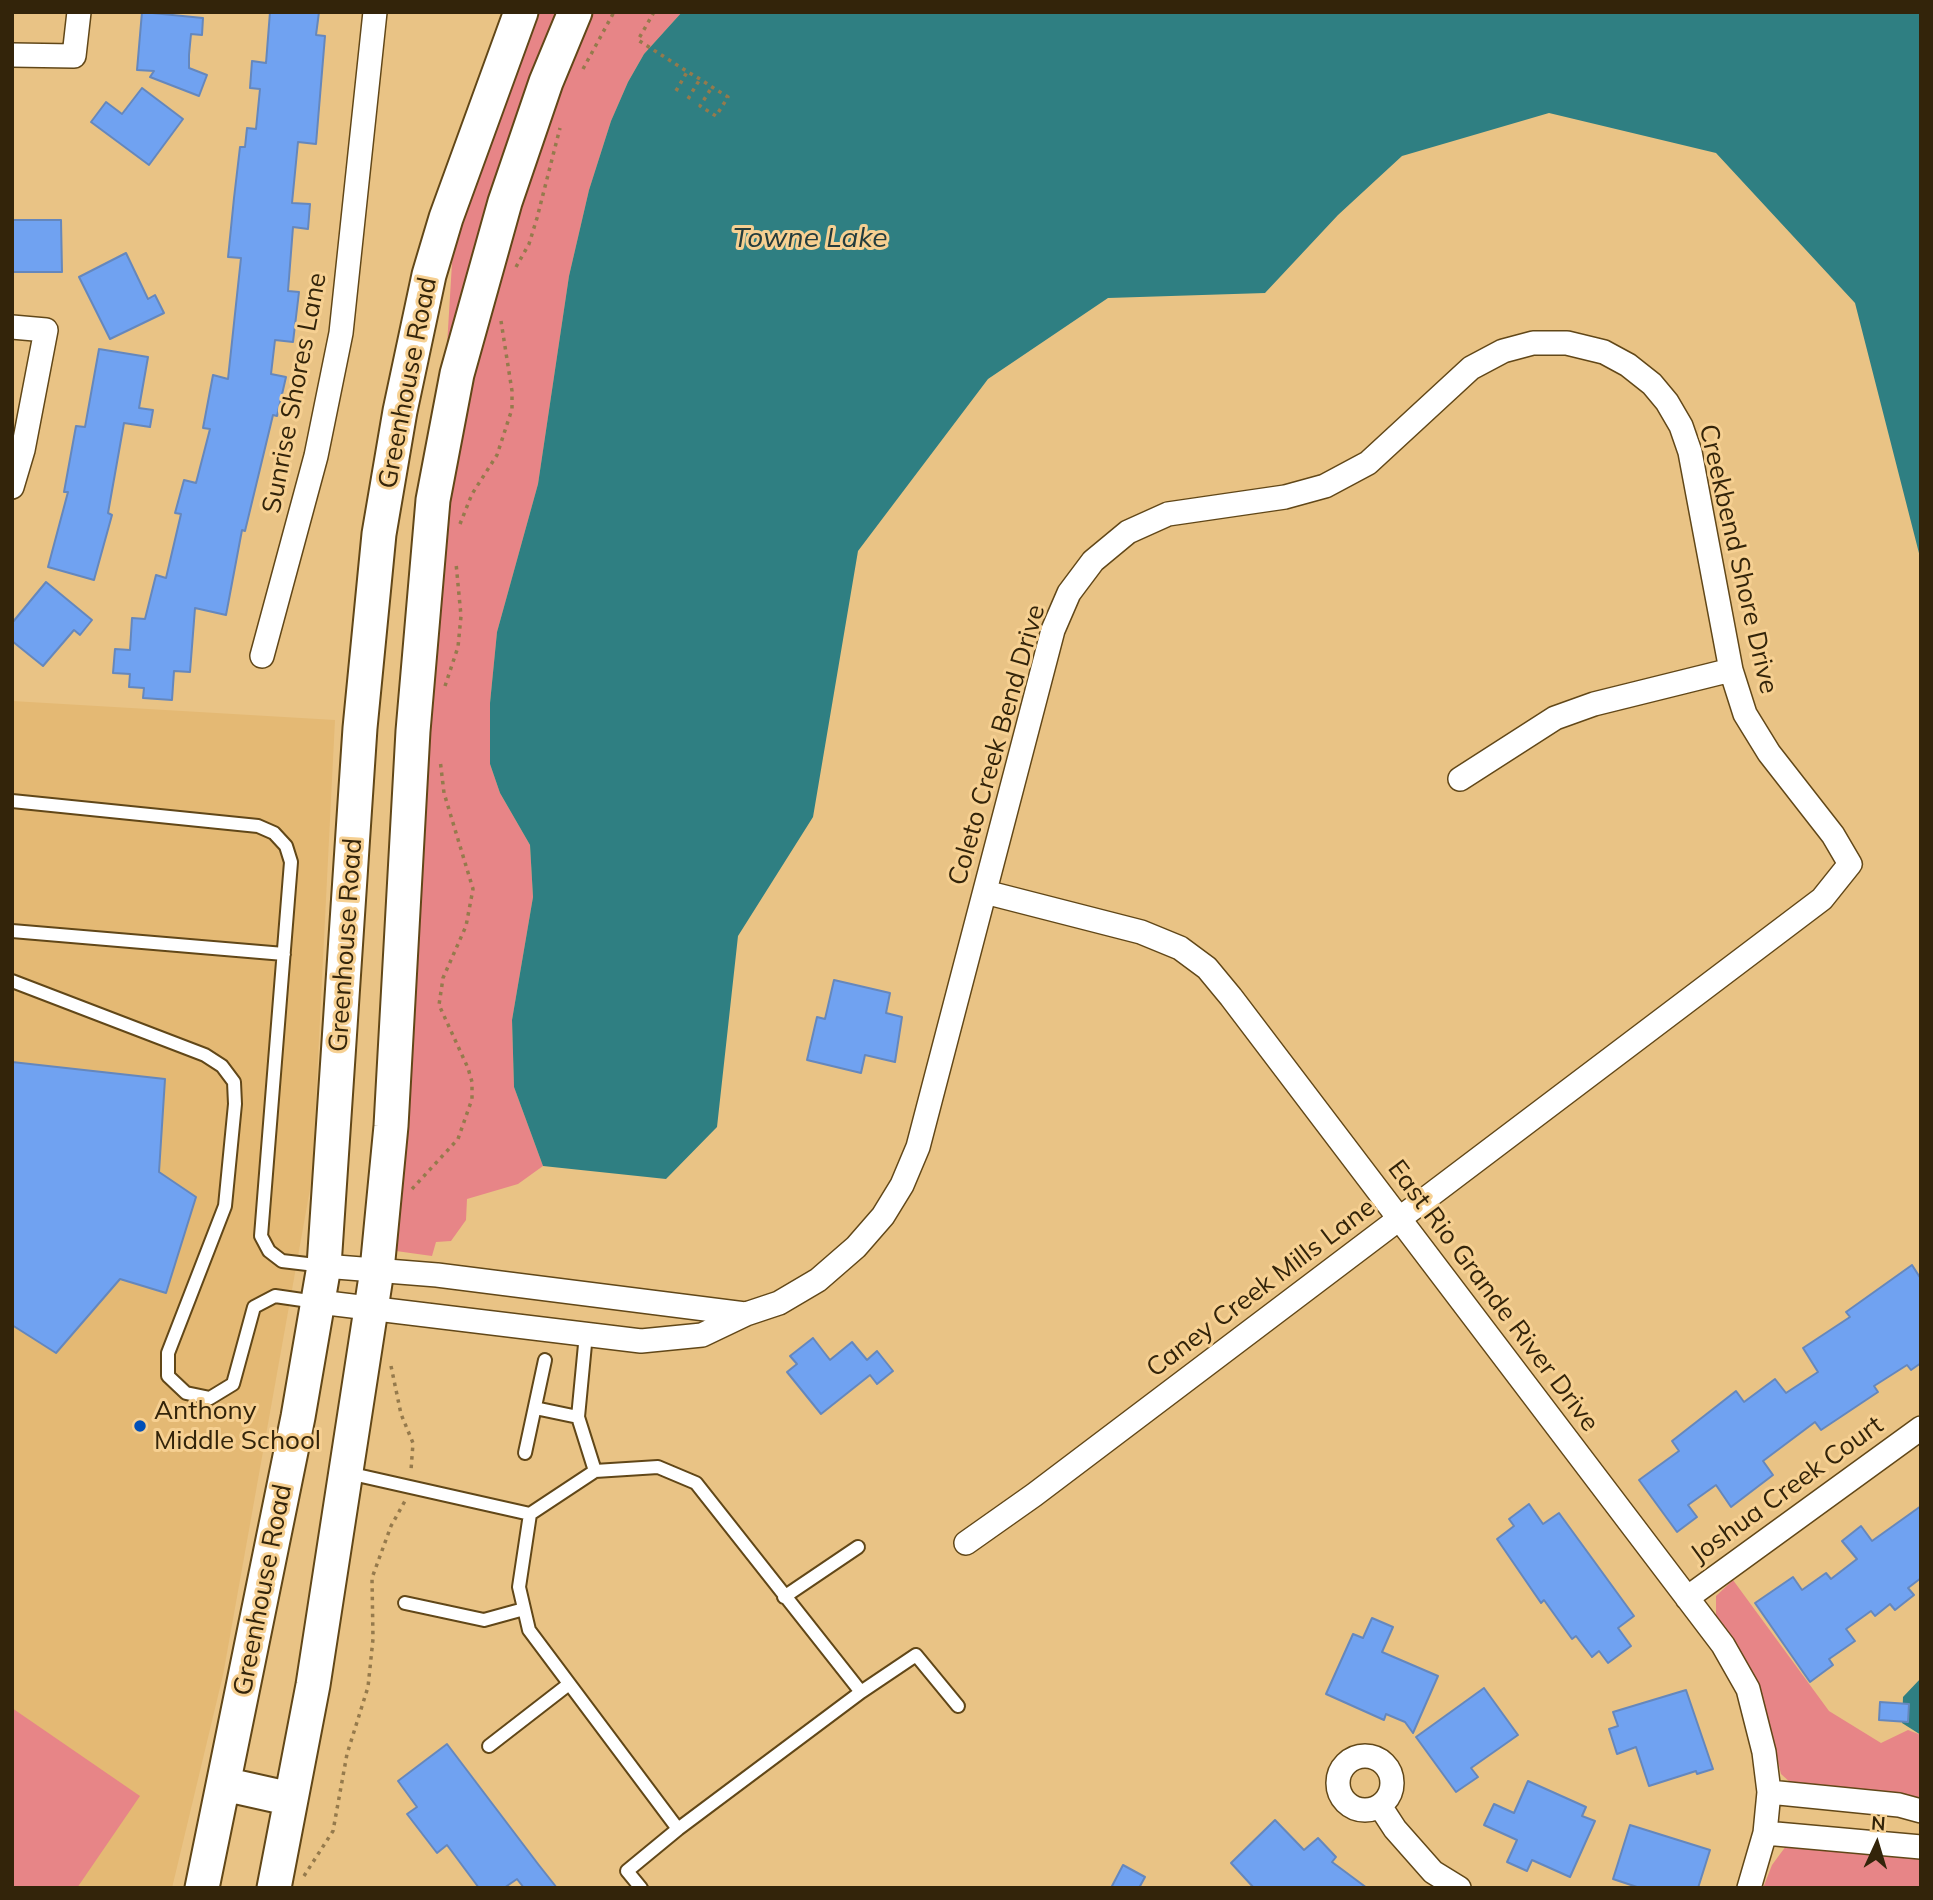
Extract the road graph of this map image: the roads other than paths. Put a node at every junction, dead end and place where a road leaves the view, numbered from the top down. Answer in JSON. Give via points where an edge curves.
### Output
{"nodes":[{"id":1,"x":79,"y":12,"type":"edge"},
{"id":2,"x":375,"y":12,"type":"edge"},
{"id":3,"x":521,"y":12,"type":"edge"},
{"id":4,"x":575,"y":12,"type":"edge"},
{"id":5,"x":12,"y":55,"type":"edge"},
{"id":6,"x":12,"y":327,"type":"edge"},
{"id":7,"x":1604,"y":352,"type":"joint"},
{"id":8,"x":12,"y":487,"type":"edge"},
{"id":9,"x":262,"y":656,"type":"dead end"},
{"id":10,"x":1731,"y":670,"type":"junction"},
{"id":11,"x":360,"y":728,"type":"junction"},
{"id":12,"x":426,"y":741,"type":"junction"},
{"id":13,"x":1460,"y":779,"type":"dead end"},
{"id":14,"x":12,"y":801,"type":"edge"},
{"id":15,"x":1850,"y":864,"type":"joint"},
{"id":16,"x":985,"y":892,"type":"junction"},
{"id":17,"x":12,"y":931,"type":"edge"},
{"id":18,"x":284,"y":954,"type":"junction"},
{"id":19,"x":12,"y":981,"type":"edge"},
{"id":20,"x":1399,"y":1219,"type":"junction"},
{"id":21,"x":324,"y":1266,"type":"junction"},
{"id":22,"x":377,"y":1270,"type":"junction"},
{"id":23,"x":591,"y":1296,"type":"junction"},
{"id":24,"x":318,"y":1302,"type":"junction"},
{"id":25,"x":372,"y":1308,"type":"junction"},
{"id":26,"x":746,"y":1314,"type":"junction"},
{"id":27,"x":586,"y":1334,"type":"junction"},
{"id":28,"x":545,"y":1360,"type":"dead end"},
{"id":29,"x":535,"y":1408,"type":"junction"},
{"id":30,"x":578,"y":1416,"type":"junction"},
{"id":31,"x":1921,"y":1428,"type":"edge"},
{"id":32,"x":525,"y":1452,"type":"dead end"},
{"id":33,"x":596,"y":1471,"type":"junction"},
{"id":34,"x":347,"y":1473,"type":"junction"},
{"id":35,"x":530,"y":1514,"type":"junction"},
{"id":36,"x":965,"y":1543,"type":"dead end"},
{"id":37,"x":858,"y":1547,"type":"dead end"},
{"id":38,"x":784,"y":1597,"type":"junction"},
{"id":39,"x":1688,"y":1598,"type":"junction"},
{"id":40,"x":405,"y":1603,"type":"dead end"},
{"id":41,"x":524,"y":1609,"type":"junction"},
{"id":42,"x":569,"y":1684,"type":"junction"},
{"id":43,"x":861,"y":1692,"type":"junction"},
{"id":44,"x":958,"y":1706,"type":"dead end"},
{"id":45,"x":489,"y":1746,"type":"dead end"},
{"id":46,"x":224,"y":1784,"type":"junction"},
{"id":47,"x":1769,"y":1792,"type":"junction"},
{"id":48,"x":291,"y":1799,"type":"junction"},
{"id":49,"x":1380,"y":1806,"type":"dead end"},
{"id":50,"x":1921,"y":1811,"type":"edge"},
{"id":51,"x":678,"y":1829,"type":"junction"},
{"id":52,"x":1765,"y":1833,"type":"junction"},
{"id":53,"x":1921,"y":1847,"type":"edge"},
{"id":54,"x":288,"y":1886,"type":"edge"},
{"id":55,"x":202,"y":1888,"type":"edge"},
{"id":56,"x":641,"y":1888,"type":"edge"},
{"id":57,"x":1459,"y":1888,"type":"edge"},
{"id":58,"x":1749,"y":1888,"type":"edge"}],
"edges":[{"from":1,"to":5,"type":"street","via":[[74,56]]},
{"from":2,"to":9,"type":"street","name":"Sunrise Shores Lane","via":[[341,333],[316,456]]},
{"from":3,"to":11,"type":"main road","name":"Greenhouse Road","via":[[429,275],[379,534]]},
{"from":4,"to":12,"type":"main road","name":"Greenhouse Road","via":[[545,82],[505,202],[457,374],[433,500]]},
{"from":6,"to":8,"type":"street","via":[[46,330]]},
{"from":7,"to":10,"type":"street","name":"Creekbend Shore Drive","via":[[1652,384],[1681,426],[1690,452]]},
{"from":7,"to":16,"type":"street","name":"Coleto Creek Bend Drive","via":[[1567,343],[1533,343],[1503,351],[1471,368],[1368,463],[1325,486],[1285,497],[1168,514],[1128,532],[1093,561],[1069,593],[1053,630]]},
{"from":10,"to":13,"type":"street","via":[[1555,718]]},
{"from":10,"to":15,"type":"street","name":"Creekbend Shore Drive","via":[[1745,714],[1757,734]]},
{"from":11,"to":12,"type":"main road"},
{"from":11,"to":21,"type":"main road","name":"Greenhouse Road"},
{"from":12,"to":22,"type":"main road","name":"Greenhouse Road"},
{"from":14,"to":18,"type":"lane","via":[[258,826],[274,834],[286,846],[291,862]]},
{"from":15,"to":20,"type":"street","name":"Caney Creek Mills Lane","via":[[1822,899]]},
{"from":16,"to":20,"type":"street","name":"East Rio Grande River Drive","via":[[1141,932],[1180,948],[1207,968]]},
{"from":16,"to":26,"type":"street","name":"Coleto Creek Bend Drive","via":[[918,1147],[902,1185],[856,1247],[818,1280],[779,1303]]},
{"from":17,"to":18,"type":"lane"},
{"from":18,"to":21,"type":"lane","via":[[261,1237],[282,1261]]},
{"from":19,"to":24,"type":"lane","via":[[205,1055],[222,1066],[234,1082],[225,1206],[168,1353],[168,1376],[186,1392],[210,1398],[233,1384],[254,1307],[275,1296]]},
{"from":20,"to":36,"type":"street","name":"Caney Creek Mills Lane"},
{"from":20,"to":39,"type":"street","name":"East Rio Grande River Drive"},
{"from":21,"to":22,"type":"street","name":"Coleto Creek Bend Drive"},
{"from":21,"to":24,"type":"main road","name":"Greenhouse Road"},
{"from":22,"to":23,"type":"street","name":"Coleto Creek Bend Drive"},
{"from":22,"to":25,"type":"main road","name":"Greenhouse Road"},
{"from":23,"to":26,"type":"street","name":"Coleto Creek Bend Drive"},
{"from":23,"to":27,"type":"street"},
{"from":24,"to":25,"type":"street","name":"Coleto Creek Bend Drive"},
{"from":24,"to":46,"type":"main road","name":"Greenhouse Road"},
{"from":25,"to":27,"type":"street","name":"Coleto Creek Bend Drive"},
{"from":25,"to":34,"type":"main road","name":"Greenhouse Road"},
{"from":26,"to":27,"type":"street","name":"Coleto Creek Bend Drive","via":[[702,1335],[641,1341]]},
{"from":27,"to":30,"type":"lane"},
{"from":28,"to":29,"type":"lane"},
{"from":29,"to":30,"type":"lane"},
{"from":29,"to":32,"type":"lane"},
{"from":30,"to":33,"type":"lane"},
{"from":31,"to":39,"type":"street","name":"Joshua Creek Court"},
{"from":33,"to":35,"type":"lane"},
{"from":33,"to":38,"type":"lane","via":[[658,1467],[696,1483]]},
{"from":34,"to":35,"type":"lane"},
{"from":34,"to":48,"type":"main road","name":"Greenhouse Road"},
{"from":35,"to":41,"type":"lane","via":[[519,1587]]},
{"from":37,"to":38,"type":"lane"},
{"from":38,"to":43,"type":"lane"},
{"from":39,"to":47,"type":"street","name":"East Rio Grande River Drive","via":[[1748,1689],[1765,1752]]},
{"from":40,"to":41,"type":"lane","via":[[484,1620]]},
{"from":41,"to":42,"type":"lane","via":[[529,1630]]},
{"from":42,"to":45,"type":"lane"},
{"from":42,"to":51,"type":"lane"},
{"from":43,"to":44,"type":"lane","via":[[916,1655]]},
{"from":43,"to":51,"type":"lane"},
{"from":46,"to":48,"type":"main road"},
{"from":46,"to":55,"type":"main road","name":"Greenhouse Road"},
{"from":47,"to":50,"type":"street"},
{"from":47,"to":52,"type":"street","name":"East Rio Grande River Drive"},
{"from":48,"to":54,"type":"main road","name":"Greenhouse Road"},
{"from":49,"to":57,"type":"street","via":[[1433,1872]]},
{"from":51,"to":56,"type":"lane","via":[[627,1871]]},
{"from":52,"to":53,"type":"street"},
{"from":52,"to":58,"type":"street","name":"East Rio Grande River Drive"}]}
